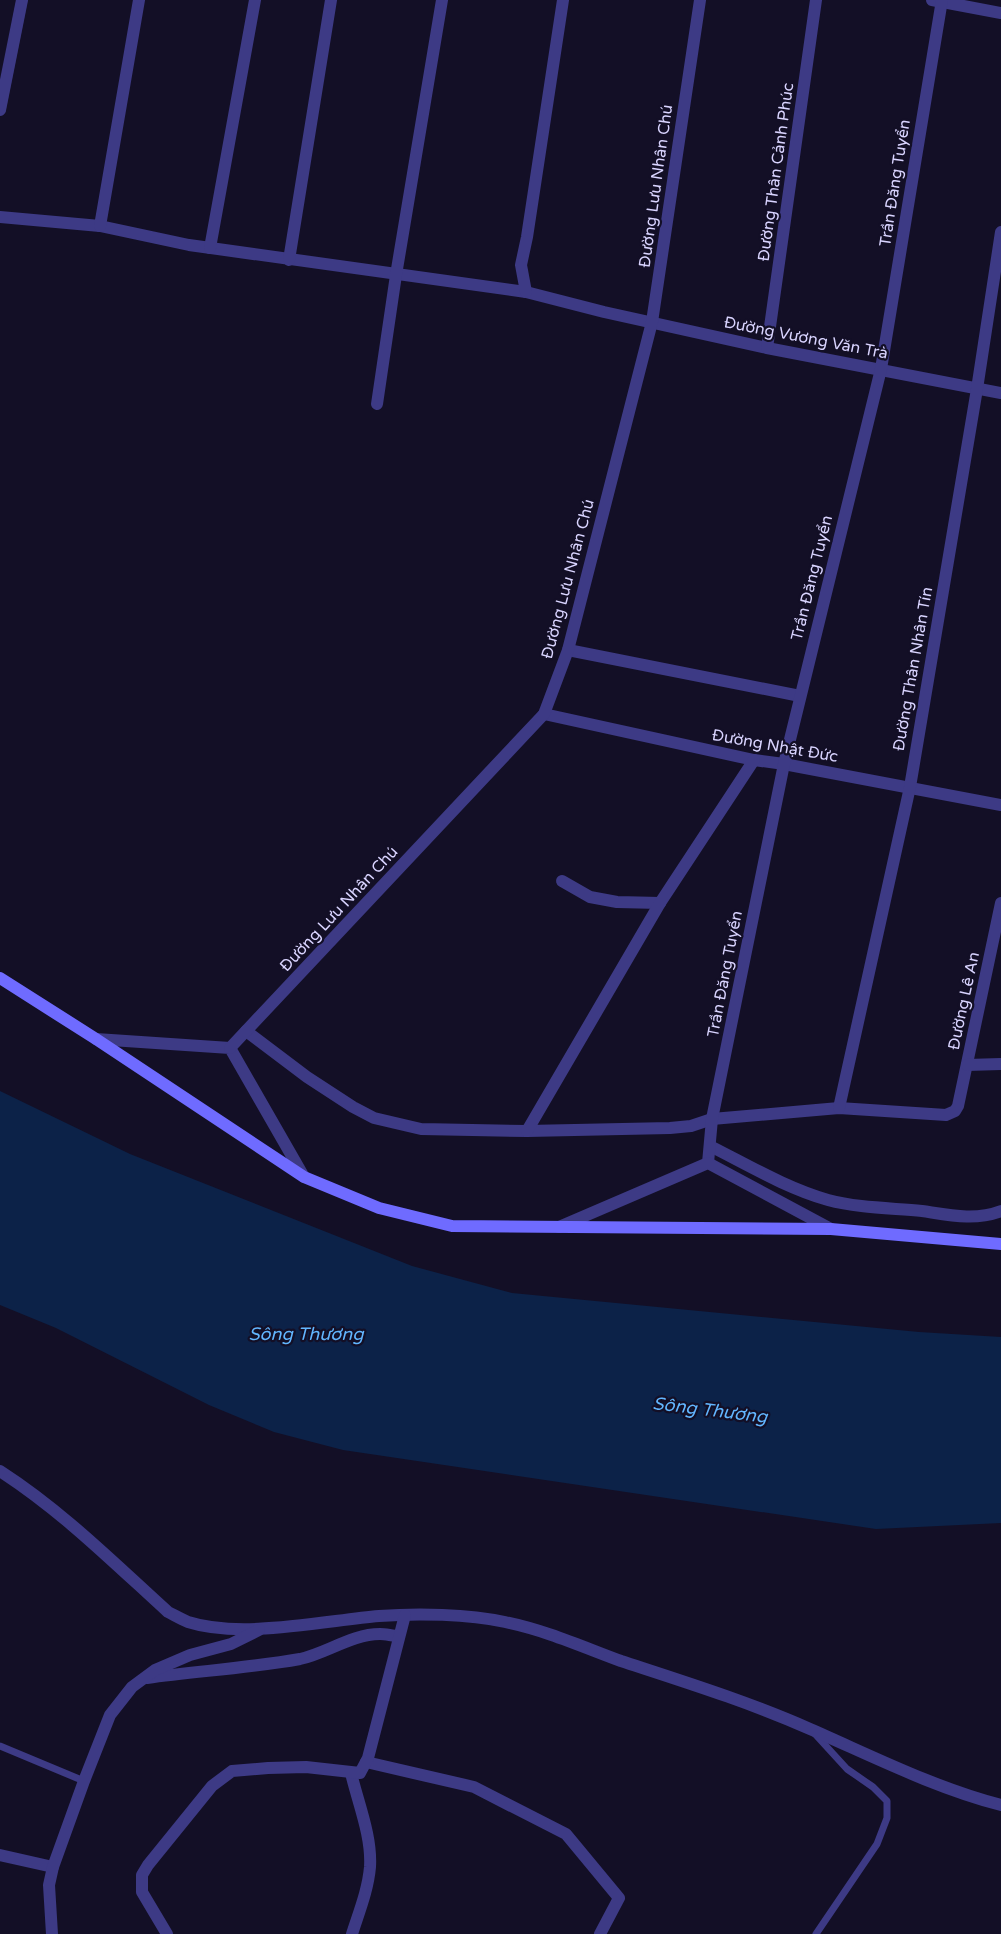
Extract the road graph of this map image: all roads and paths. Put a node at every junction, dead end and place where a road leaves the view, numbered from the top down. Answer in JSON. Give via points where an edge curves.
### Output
{"nodes":[{"id":1,"x":22,"y":0,"type":"edge"},
{"id":2,"x":139,"y":0,"type":"edge"},
{"id":3,"x":255,"y":0,"type":"edge"},
{"id":4,"x":331,"y":0,"type":"edge"},
{"id":5,"x":442,"y":0,"type":"edge"},
{"id":6,"x":563,"y":0,"type":"edge"},
{"id":7,"x":700,"y":0,"type":"edge"},
{"id":8,"x":816,"y":0,"type":"edge"},
{"id":9,"x":939,"y":0,"type":"edge"},
{"id":10,"x":1001,"y":13,"type":"edge"},
{"id":11,"x":0,"y":110,"type":"edge"},
{"id":12,"x":0,"y":217,"type":"edge"},
{"id":13,"x":100,"y":226,"type":"junction"},
{"id":14,"x":1001,"y":232,"type":"edge"},
{"id":15,"x":210,"y":248,"type":"junction"},
{"id":16,"x":289,"y":260,"type":"junction"},
{"id":17,"x":396,"y":275,"type":"junction"},
{"id":18,"x":526,"y":292,"type":"junction"},
{"id":19,"x":652,"y":322,"type":"junction"},
{"id":20,"x":767,"y":348,"type":"junction"},
{"id":21,"x":881,"y":369,"type":"junction"},
{"id":22,"x":977,"y":388,"type":"junction"},
{"id":23,"x":1001,"y":393,"type":"edge"},
{"id":24,"x":377,"y":404,"type":"dead end"},
{"id":25,"x":568,"y":650,"type":"junction"},
{"id":26,"x":800,"y":696,"type":"junction"},
{"id":27,"x":544,"y":714,"type":"junction"},
{"id":28,"x":754,"y":760,"type":"junction"},
{"id":29,"x":784,"y":764,"type":"junction"},
{"id":30,"x":910,"y":787,"type":"junction"},
{"id":31,"x":1001,"y":805,"type":"edge"},
{"id":32,"x":562,"y":880,"type":"dead end"},
{"id":33,"x":660,"y":903,"type":"junction"},
{"id":34,"x":1001,"y":903,"type":"edge"},
{"id":35,"x":0,"y":978,"type":"edge"},
{"id":36,"x":246,"y":1031,"type":"junction"},
{"id":37,"x":96,"y":1039,"type":"junction"},
{"id":38,"x":230,"y":1048,"type":"junction"},
{"id":39,"x":1001,"y":1064,"type":"edge"},
{"id":40,"x":967,"y":1065,"type":"junction"},
{"id":41,"x":839,"y":1108,"type":"junction"},
{"id":42,"x":712,"y":1119,"type":"junction"},
{"id":43,"x":527,"y":1131,"type":"junction"},
{"id":44,"x":710,"y":1146,"type":"junction"},
{"id":45,"x":708,"y":1163,"type":"junction"},
{"id":46,"x":304,"y":1177,"type":"junction"},
{"id":47,"x":1001,"y":1211,"type":"edge"},
{"id":48,"x":558,"y":1227,"type":"junction"},
{"id":49,"x":831,"y":1229,"type":"junction"},
{"id":50,"x":1001,"y":1244,"type":"edge"},
{"id":51,"x":0,"y":1472,"type":"edge"},
{"id":52,"x":405,"y":1615,"type":"junction"},
{"id":53,"x":263,"y":1628,"type":"junction"},
{"id":54,"x":399,"y":1636,"type":"junction"},
{"id":55,"x":144,"y":1678,"type":"junction"},
{"id":56,"x":809,"y":1728,"type":"junction"},
{"id":57,"x":0,"y":1746,"type":"edge"},
{"id":58,"x":366,"y":1762,"type":"junction"},
{"id":59,"x":351,"y":1773,"type":"junction"},
{"id":60,"x":84,"y":1781,"type":"junction"},
{"id":61,"x":1001,"y":1804,"type":"edge"},
{"id":62,"x":0,"y":1855,"type":"edge"},
{"id":63,"x":53,"y":1867,"type":"junction"},
{"id":64,"x":52,"y":1934,"type":"edge"},
{"id":65,"x":167,"y":1934,"type":"edge"},
{"id":66,"x":352,"y":1934,"type":"edge"},
{"id":67,"x":600,"y":1934,"type":"edge"},
{"id":68,"x":816,"y":1934,"type":"edge"}],
"edges":[{"from":1,"to":11,"type":"street"},
{"from":2,"to":13,"type":"street"},
{"from":3,"to":15,"type":"street"},
{"from":4,"to":16,"type":"street"},
{"from":5,"to":17,"type":"street"},
{"from":6,"to":18,"type":"street","via":[[521,265]]},
{"from":7,"to":19,"type":"street","name":"Đường Lưu Nhân Chú"},
{"from":8,"to":20,"type":"street","name":"Đường Thân Cảnh Phúc"},
{"from":9,"to":10,"type":"street"},
{"from":9,"to":21,"type":"street","name":"Trần Đăng Tuyển"},
{"from":12,"to":13,"type":"street","name":"Đường Vương Văn Trà"},
{"from":13,"to":15,"type":"street","name":"Đường Vương Văn Trà"},
{"from":14,"to":22,"type":"street","name":"Đường Thân Nhân Tín"},
{"from":15,"to":16,"type":"street","name":"Đường Vương Văn Trà"},
{"from":16,"to":17,"type":"street","name":"Đường Vương Văn Trà"},
{"from":17,"to":18,"type":"street","name":"Đường Vương Văn Trà"},
{"from":17,"to":24,"type":"street"},
{"from":18,"to":19,"type":"street","name":"Đường Vương Văn Trà"},
{"from":19,"to":20,"type":"street","name":"Đường Vương Văn Trà"},
{"from":19,"to":25,"type":"street","name":"Đường Lưu Nhân Chú"},
{"from":20,"to":21,"type":"street","name":"Đường Vương Văn Trà"},
{"from":21,"to":22,"type":"street","name":"Đường Vương Văn Trà"},
{"from":21,"to":26,"type":"street","name":"Trần Đăng Tuyển"},
{"from":22,"to":23,"type":"street","name":"Đường Vương Văn Trà"},
{"from":22,"to":30,"type":"street","name":"Đường Thân Nhân Tín"},
{"from":25,"to":26,"type":"street"},
{"from":25,"to":27,"type":"street","name":"Đường Lưu Nhân Chú"},
{"from":26,"to":29,"type":"street","name":"Trần Đăng Tuyển"},
{"from":27,"to":28,"type":"street","name":"Đường Nhật Đức"},
{"from":27,"to":36,"type":"street","name":"Đường Lưu Nhân Chú"},
{"from":28,"to":29,"type":"street","name":"Đường Nhật Đức"},
{"from":28,"to":33,"type":"street"},
{"from":29,"to":30,"type":"street","name":"Đường Nhật Đức"},
{"from":29,"to":42,"type":"street","name":"Trần Đăng Tuyển"},
{"from":30,"to":31,"type":"street","name":"Đường Nhật Đức"},
{"from":30,"to":41,"type":"street","name":"Đường Thân Nhân Tín"},
{"from":32,"to":33,"type":"street","via":[[590,898]]},
{"from":33,"to":43,"type":"street"},
{"from":34,"to":40,"type":"street","name":"Đường Lê An"},
{"from":35,"to":37,"type":"street"},
{"from":36,"to":38,"type":"street","name":"Đường Lưu Nhân Chú"},
{"from":36,"to":43,"type":"street","via":[[307,1077],[374,1118],[421,1129]]},
{"from":37,"to":38,"type":"street"},
{"from":37,"to":46,"type":"street"},
{"from":38,"to":46,"type":"street"},
{"from":39,"to":40,"type":"street"},
{"from":40,"to":41,"type":"street","name":"Đường Lê An","via":[[958,1106],[946,1115]]},
{"from":41,"to":42,"type":"street"},
{"from":42,"to":43,"type":"street","via":[[670,1128]]},
{"from":42,"to":44,"type":"street","name":"Trần Đăng Tuyển"},
{"from":44,"to":45,"type":"street","name":"Trần Đăng Tuyển"},
{"from":44,"to":47,"type":"street","via":[[828,1200],[959,1217]]},
{"from":45,"to":48,"type":"street"},
{"from":45,"to":49,"type":"street"},
{"from":46,"to":48,"type":"street","via":[[379,1208],[452,1226]]},
{"from":48,"to":49,"type":"street"},
{"from":49,"to":50,"type":"street"},
{"from":51,"to":53,"type":"street","via":[[29,1490],[64,1519],[168,1612],[207,1627]]},
{"from":52,"to":53,"type":"street"},
{"from":52,"to":54,"type":"street"},
{"from":52,"to":56,"type":"street","via":[[472,1616],[506,1622],[720,1693]]},
{"from":53,"to":55,"type":"street","via":[[231,1644],[190,1654]]},
{"from":54,"to":55,"type":"street","via":[[370,1635],[298,1659]]},
{"from":54,"to":58,"type":"street"},
{"from":55,"to":60,"type":"street","via":[[132,1687],[110,1715]]},
{"from":56,"to":61,"type":"street","via":[[870,1757]]},
{"from":56,"to":68,"type":"lane","via":[[847,1769],[887,1801],[887,1818],[877,1844]]},
{"from":57,"to":60,"type":"lane"},
{"from":58,"to":59,"type":"street","via":[[360,1773]]},
{"from":58,"to":67,"type":"street","via":[[474,1787],[566,1834],[619,1898]]},
{"from":59,"to":65,"type":"street","via":[[306,1767],[232,1771],[212,1786],[142,1875],[142,1892]]},
{"from":59,"to":66,"type":"street","via":[[369,1845],[370,1867]]},
{"from":60,"to":63,"type":"street"},
{"from":62,"to":63,"type":"street"},
{"from":63,"to":64,"type":"street","via":[[49,1885]]}]}
